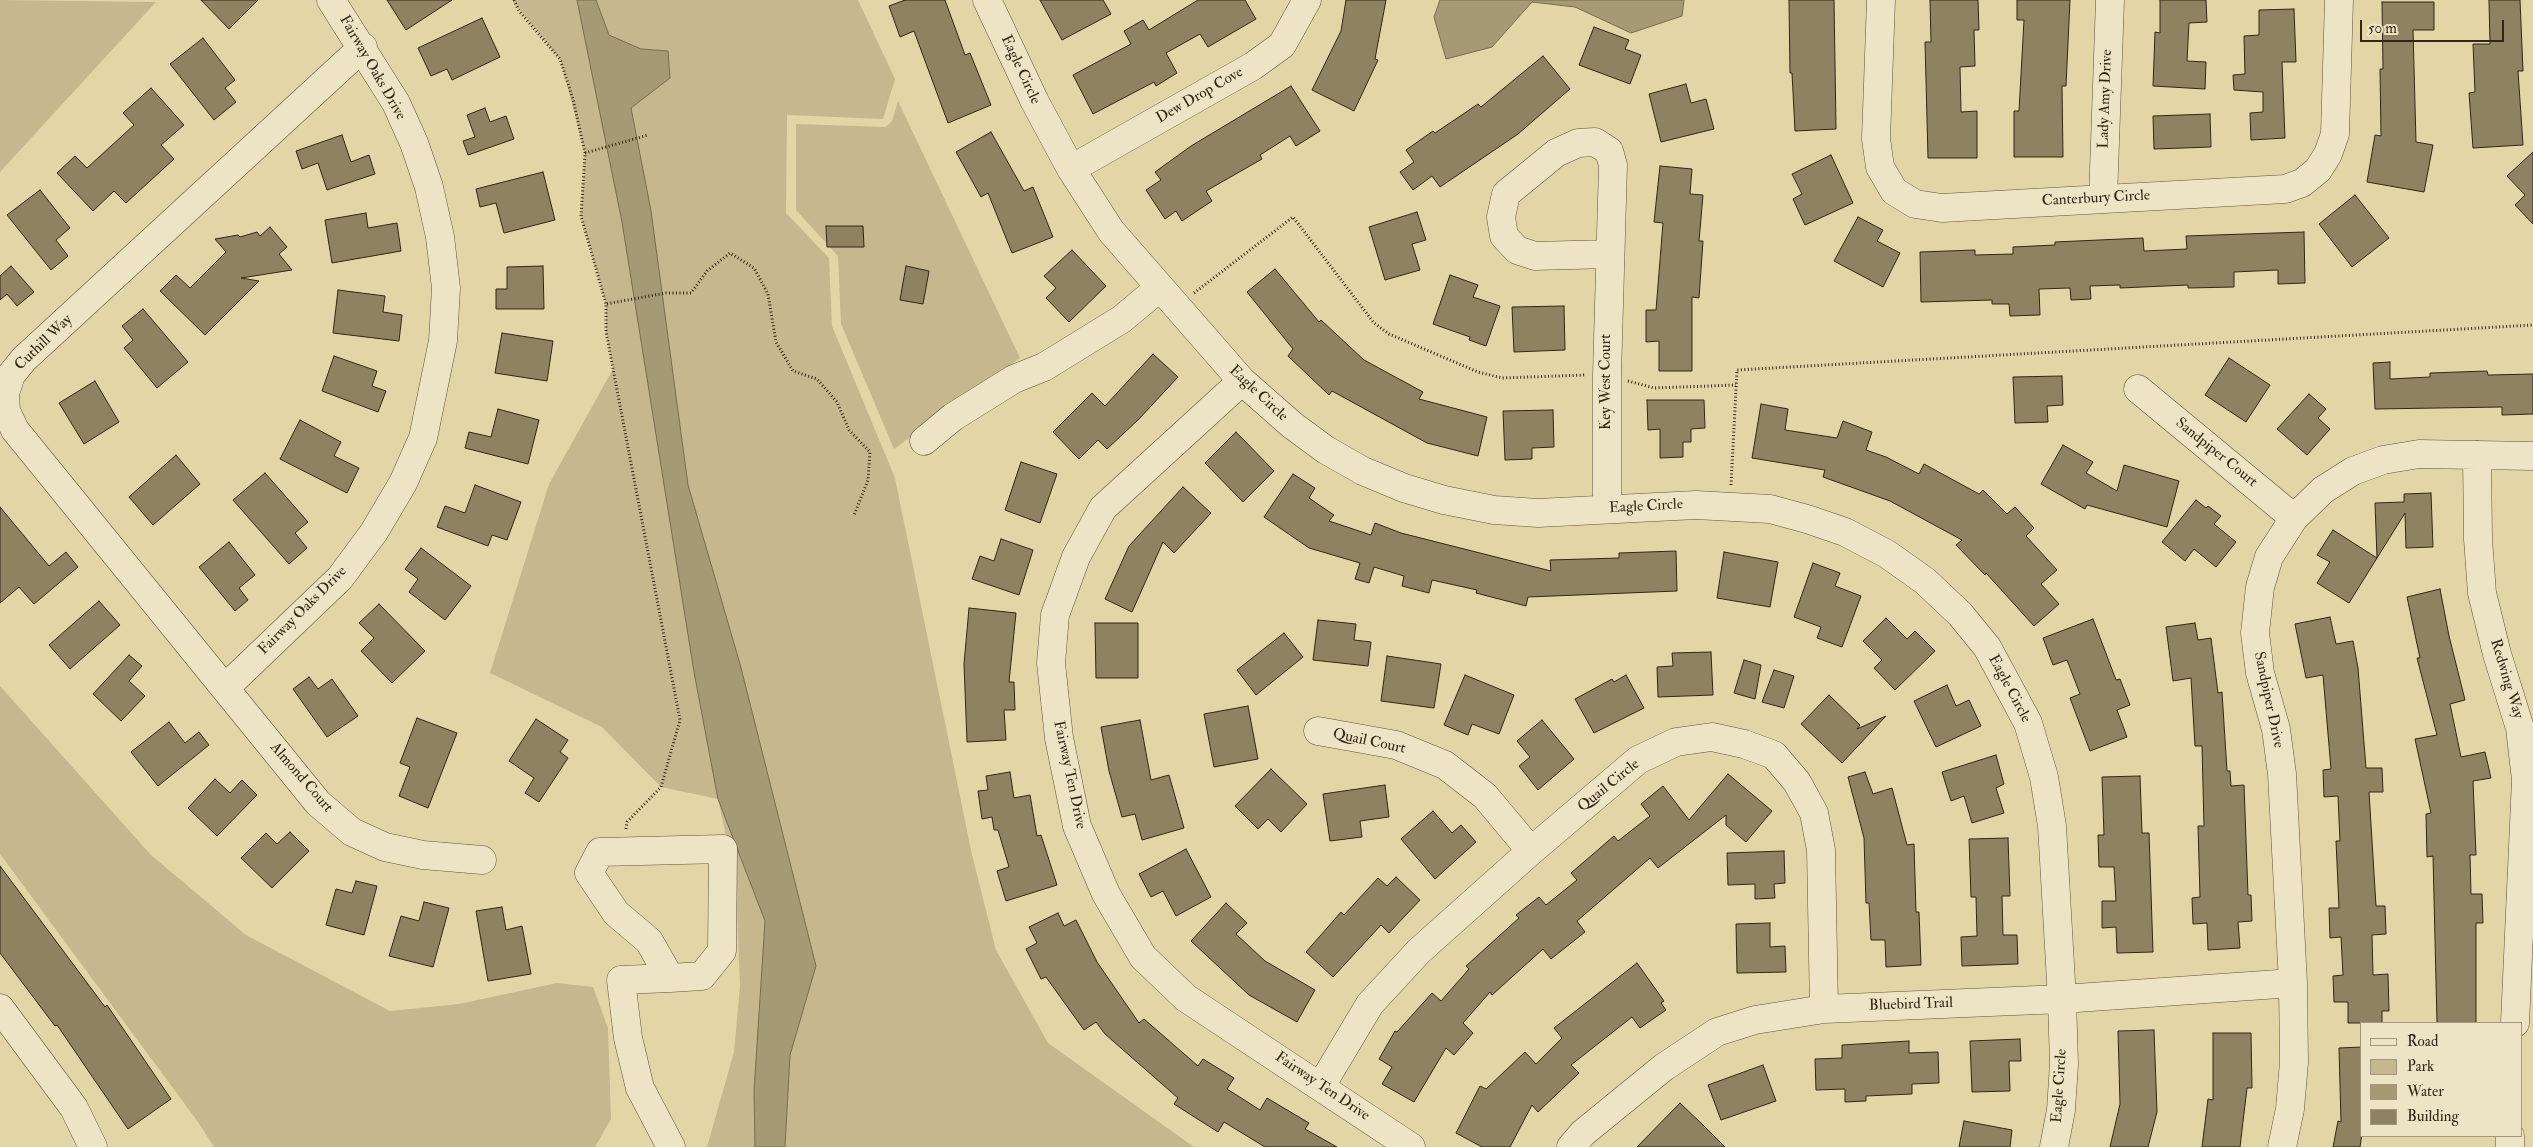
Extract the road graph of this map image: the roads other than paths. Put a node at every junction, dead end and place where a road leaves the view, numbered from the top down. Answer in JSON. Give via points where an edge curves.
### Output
{"nodes":[{"id":1,"x":331,"y":0,"type":"edge"},
{"id":2,"x":988,"y":0,"type":"edge"},
{"id":3,"x":1307,"y":0,"type":"edge"},
{"id":4,"x":1881,"y":0,"type":"edge"},
{"id":5,"x":2110,"y":0,"type":"edge"},
{"id":6,"x":2339,"y":0,"type":"edge"},
{"id":7,"x":363,"y":47,"type":"junction"},
{"id":8,"x":1071,"y":169,"type":"junction"},
{"id":9,"x":2103,"y":199,"type":"junction"},
{"id":10,"x":1609,"y":254,"type":"junction"},
{"id":11,"x":1168,"y":298,"type":"junction"},
{"id":12,"x":1242,"y":381,"type":"junction"},
{"id":13,"x":2138,"y":389,"type":"dead end"},
{"id":14,"x":924,"y":441,"type":"dead end"},
{"id":15,"x":2477,"y":455,"type":"junction"},
{"id":16,"x":2533,"y":456,"type":"edge"},
{"id":17,"x":1607,"y":509,"type":"junction"},
{"id":18,"x":2294,"y":518,"type":"junction"},
{"id":19,"x":225,"y":688,"type":"junction"},
{"id":20,"x":1318,"y":731,"type":"dead end"},
{"id":21,"x":1531,"y":851,"type":"junction"},
{"id":22,"x":482,"y":860,"type":"dead end"},
{"id":23,"x":670,"y":978,"type":"junction"},
{"id":24,"x":2293,"y":983,"type":"junction"},
{"id":25,"x":2062,"y":999,"type":"junction"},
{"id":26,"x":0,"y":1008,"type":"edge"},
{"id":27,"x":1824,"y":1009,"type":"junction"},
{"id":28,"x":2515,"y":1022,"type":"edge"},
{"id":29,"x":1321,"y":1086,"type":"junction"},
{"id":30,"x":93,"y":1147,"type":"edge"},
{"id":31,"x":671,"y":1147,"type":"edge"},
{"id":32,"x":1411,"y":1147,"type":"edge"},
{"id":33,"x":1571,"y":1147,"type":"edge"},
{"id":34,"x":2054,"y":1147,"type":"edge"},
{"id":35,"x":2282,"y":1147,"type":"edge"}],
"edges":[{"from":1,"to":7,"type":"street","name":"Fairway Oaks Drive"},
{"from":2,"to":8,"type":"street","name":"Eagle Circle","via":[[1035,102]]},
{"from":3,"to":8,"type":"street","name":"Dew Drop Cove","via":[[1282,44],[1253,66]]},
{"from":4,"to":9,"type":"street","name":"Canterbury Circle","via":[[1876,139],[1880,168],[1894,191],[1915,204],[1942,208]]},
{"from":5,"to":9,"type":"street","name":"Lady Amy Drive"},
{"from":6,"to":9,"type":"street","name":"Canterbury Circle","via":[[2335,134],[2318,170],[2302,183],[2285,189]]},
{"from":7,"to":19,"type":"street","name":"Fairway Oaks Drive","via":[[396,103],[414,143],[440,237],[446,288],[443,341],[433,394],[423,438],[403,483],[374,532],[340,578]]},
{"from":7,"to":19,"type":"street","name":"Cuthill Way","via":[[24,359],[11,375],[6,393],[6,411],[15,430]]},
{"from":8,"to":11,"type":"street","name":"Eagle Circle","via":[[1111,231]]},
{"from":10,"to":10,"type":"street","name":"Key West Court","via":[[1613,165],[1609,151],[1595,142],[1578,143],[1556,153],[1506,194],[1501,217],[1504,236],[1517,250],[1535,256]]},
{"from":10,"to":17,"type":"street","name":"Key West Court"},
{"from":11,"to":12,"type":"street","name":"Eagle Circle"},
{"from":11,"to":14,"type":"street","via":[[1122,319],[1044,367],[1014,379],[953,417]]},
{"from":12,"to":17,"type":"street","name":"Eagle Circle","via":[[1326,450],[1404,488],[1494,510]]},
{"from":12,"to":29,"type":"street","name":"Fairway Ten Drive","via":[[1103,508],[1076,557],[1055,615],[1051,663],[1059,738],[1077,826],[1106,894],[1143,957],[1186,998]]},
{"from":13,"to":18,"type":"street","name":"Sandpiper Court"},
{"from":15,"to":16,"type":"street","name":"Sandpiper Drive"},
{"from":15,"to":18,"type":"street","name":"Sandpiper Drive","via":[[2419,454],[2383,460],[2354,471],[2323,490]]},
{"from":15,"to":28,"type":"street","name":"Redwing Way","via":[[2482,593],[2520,728],[2526,780]]},
{"from":17,"to":25,"type":"street","name":"Eagle Circle","via":[[1730,506],[1770,510],[1807,519],[1845,532],[1888,554],[1925,581],[1960,614],[1987,647],[2028,723],[2044,776],[2052,826]]},
{"from":18,"to":24,"type":"street","name":"Sandpiper Drive","via":[[2269,557],[2260,588],[2255,633],[2260,673],[2276,729],[2282,774]]},
{"from":19,"to":22,"type":"street","name":"Almond Court","via":[[318,803],[352,832],[385,847],[423,855]]},
{"from":20,"to":21,"type":"street","name":"Quail Court","via":[[1396,745],[1445,765],[1485,796]]},
{"from":21,"to":27,"type":"street","name":"Quail Circle","via":[[1638,760],[1676,742],[1712,737],[1774,755],[1798,782],[1814,813],[1821,850]]},
{"from":21,"to":29,"type":"street","name":"Quail Circle","via":[[1419,951],[1370,1004]]},
{"from":23,"to":23,"type":"street","via":[[702,976],[722,951],[723,849],[600,852],[589,873],[616,913],[648,941]]},
{"from":23,"to":31,"type":"street","via":[[621,980],[628,1038],[640,1088]]},
{"from":24,"to":25,"type":"street","name":"Bluebird Trail"},
{"from":24,"to":35,"type":"street","name":"Sandpiper Drive","via":[[2294,1062],[2290,1109]]},
{"from":25,"to":27,"type":"street","name":"Bluebird Trail"},
{"from":25,"to":34,"type":"street","name":"Eagle Circle","via":[[2061,1110]]},
{"from":26,"to":30,"type":"street","via":[[74,1108]]},
{"from":27,"to":33,"type":"street","name":"Bluebird Trail","via":[[1755,1020],[1717,1032],[1656,1072],[1583,1133]]},
{"from":29,"to":32,"type":"street","name":"Fairway Ten Drive"}]}
